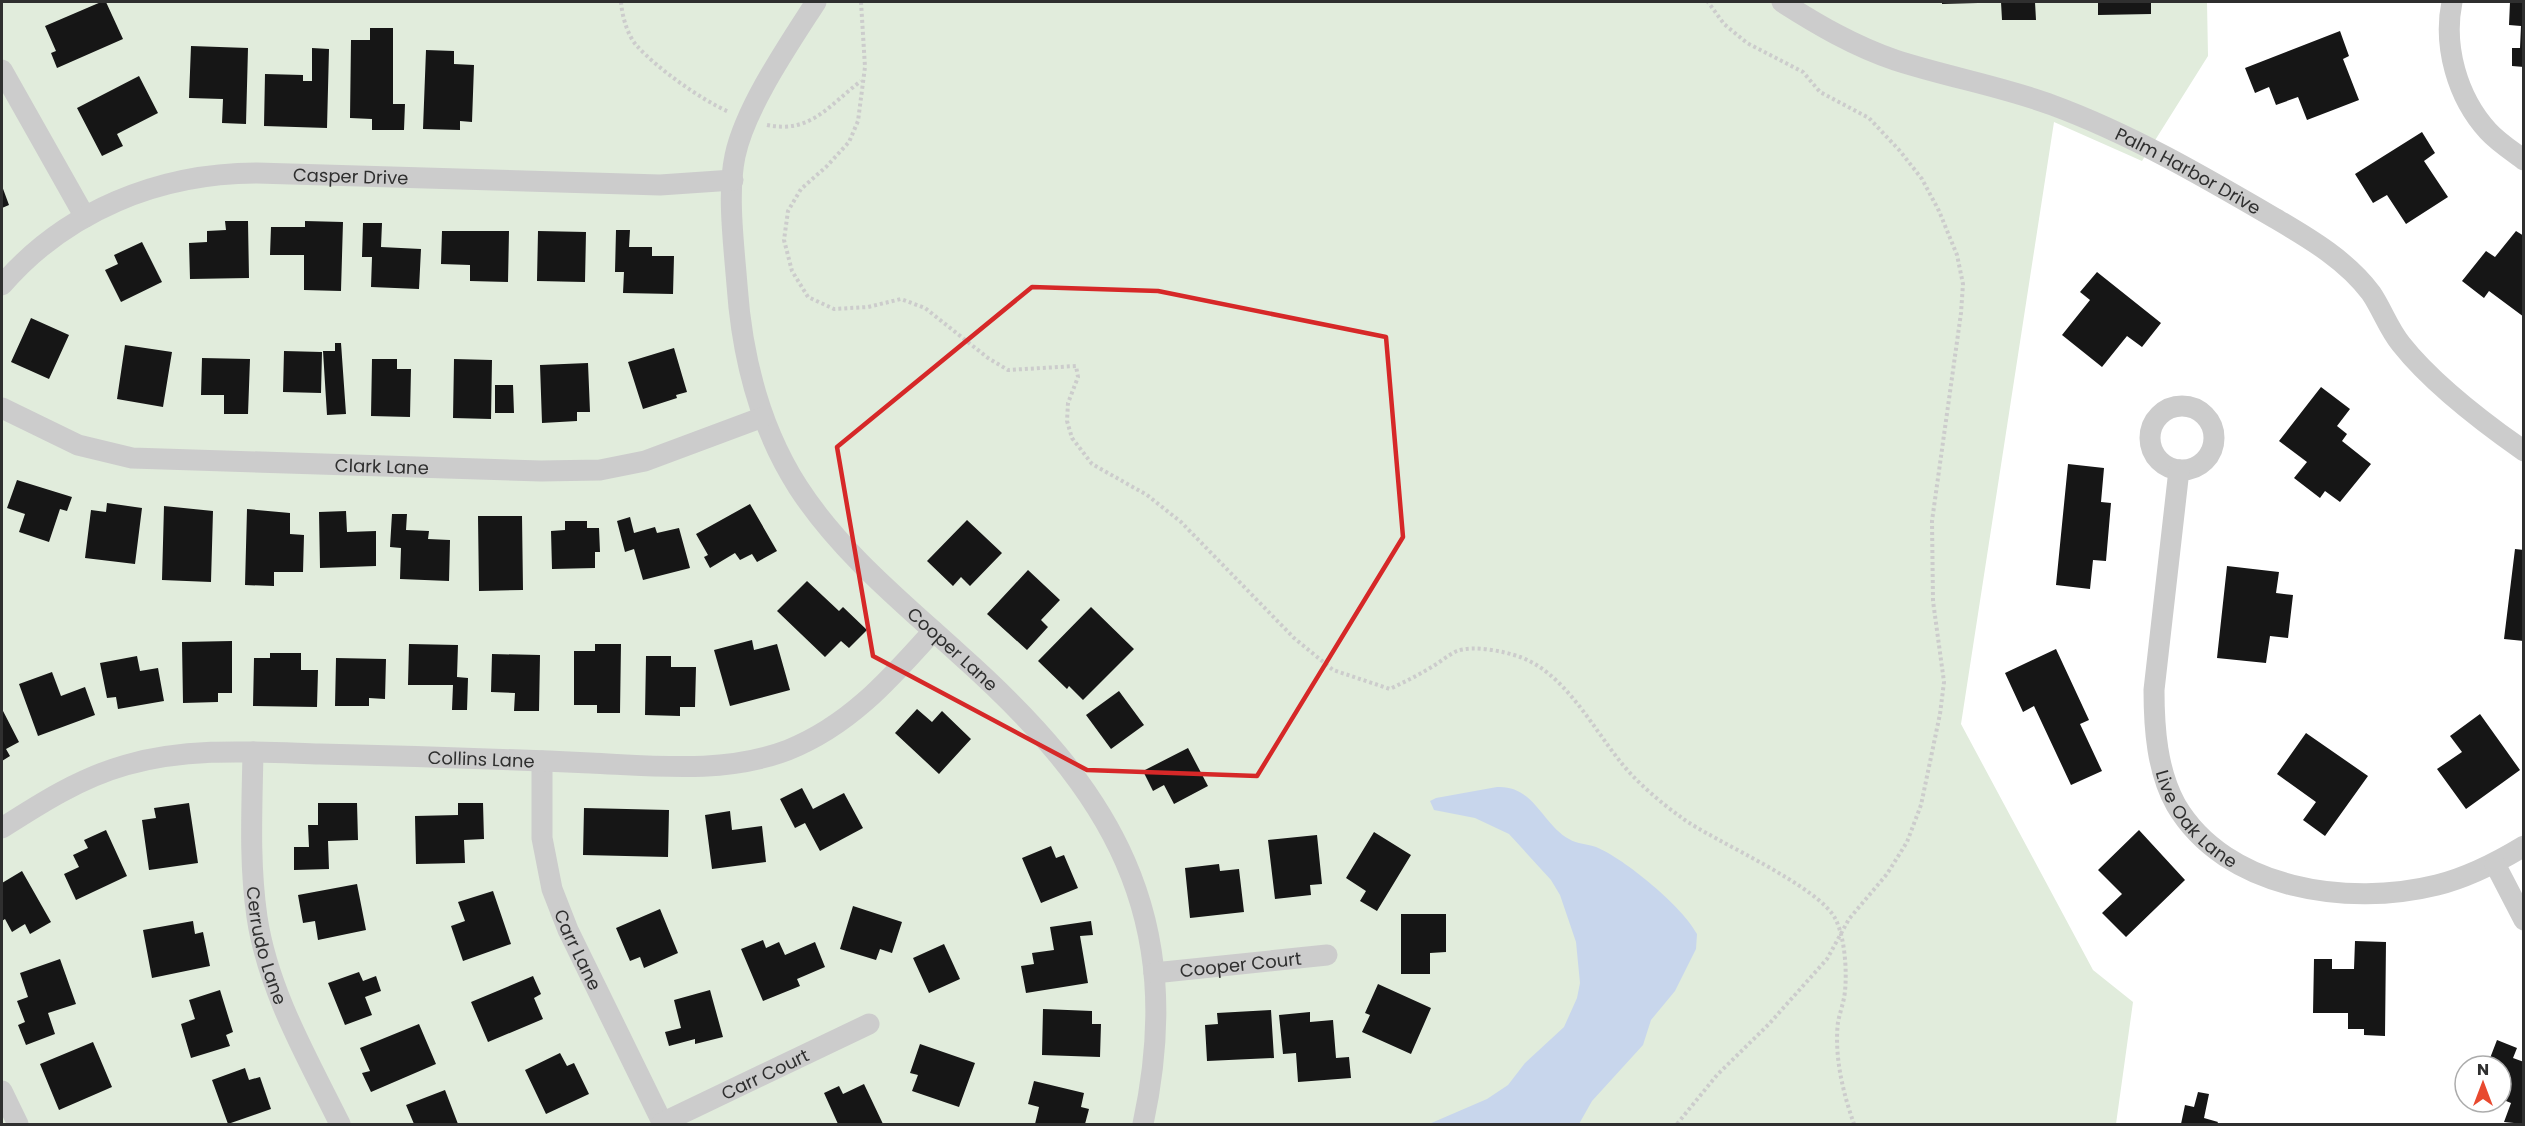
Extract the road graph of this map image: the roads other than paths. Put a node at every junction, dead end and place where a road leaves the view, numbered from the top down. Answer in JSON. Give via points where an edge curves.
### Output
{"nodes":[{"id":1,"x":816,"y":2,"type":"edge"},
{"id":2,"x":1782,"y":2,"type":"edge"},
{"id":3,"x":2452,"y":2,"type":"edge"},
{"id":4,"x":2,"y":70,"type":"edge"},
{"id":5,"x":2523,"y":160,"type":"edge"},
{"id":6,"x":733,"y":180,"type":"junction"},
{"id":7,"x":85,"y":217,"type":"junction"},
{"id":8,"x":2,"y":285,"type":"edge"},
{"id":9,"x":2,"y":408,"type":"edge"},
{"id":10,"x":763,"y":417,"type":"junction"},
{"id":11,"x":2523,"y":451,"type":"edge"},
{"id":12,"x":2179,"y":470,"type":"dead end"},
{"id":13,"x":933,"y":630,"type":"junction"},
{"id":14,"x":253,"y":752,"type":"junction"},
{"id":15,"x":542,"y":761,"type":"junction"},
{"id":16,"x":2,"y":828,"type":"edge"},
{"id":17,"x":2523,"y":846,"type":"edge"},
{"id":18,"x":2495,"y":864,"type":"junction"},
{"id":19,"x":2523,"y":920,"type":"edge"},
{"id":20,"x":1327,"y":955,"type":"dead end"},
{"id":21,"x":1154,"y":973,"type":"junction"},
{"id":22,"x":869,"y":1023,"type":"dead end"},
{"id":23,"x":2,"y":1091,"type":"edge"},
{"id":24,"x":662,"y":1124,"type":"edge"},
{"id":25,"x":18,"y":1125,"type":"edge"},
{"id":26,"x":340,"y":1125,"type":"edge"},
{"id":27,"x":1143,"y":1125,"type":"edge"}],
"edges":[{"from":1,"to":6,"type":"street","via":[[748,120],[734,158]]},
{"from":2,"to":11,"type":"street","name":"Palm Harbor Drive","via":[[1868,49],[2084,117],[2299,233],[2356,275],[2414,358]]},
{"from":3,"to":5,"type":"street","via":[[2450,42],[2463,92],[2490,133]]},
{"from":4,"to":7,"type":"street"},
{"from":6,"to":7,"type":"street","name":"Casper Drive","via":[[660,185],[233,173],[156,186]]},
{"from":6,"to":10,"type":"street","name":"Cooper Lane","via":[[739,311],[751,379]]},
{"from":7,"to":8,"type":"street","name":"Casper Drive","via":[[33,253]]},
{"from":9,"to":10,"type":"street","name":"Clark Lane","via":[[78,445],[132,458],[541,471],[600,470],[645,461]]},
{"from":10,"to":13,"type":"street","name":"Cooper Lane","via":[[788,470],[827,526],[865,568]]},
{"from":12,"to":18,"type":"street","name":"Live Oak Lane","via":[[2154,717],[2166,780],[2190,826],[2238,863],[2269,878],[2322,890],[2405,891],[2457,879]]},
{"from":13,"to":15,"type":"street","name":"Collins Lane","via":[[857,711],[807,741],[770,756],[702,766]]},
{"from":13,"to":21,"type":"street","name":"Cooper Lane","via":[[1036,728],[1096,804],[1134,882]]},
{"from":14,"to":15,"type":"street","name":"Collins Lane"},
{"from":14,"to":16,"type":"street","name":"Collins Lane","via":[[179,754],[126,765],[67,788]]},
{"from":14,"to":26,"type":"street","name":"Cerrudo Lane","via":[[252,873],[262,942],[277,990]]},
{"from":15,"to":24,"type":"street","name":"Carr Lane","via":[[542,838],[555,896]]},
{"from":17,"to":18,"type":"street","name":"Live Oak Lane"},
{"from":18,"to":19,"type":"street"},
{"from":20,"to":21,"type":"street","name":"Cooper Court"},
{"from":21,"to":27,"type":"street","name":"Cooper Lane","via":[[1157,1037]]},
{"from":22,"to":24,"type":"street","name":"Carr Court"},
{"from":23,"to":25,"type":"street"}]}
